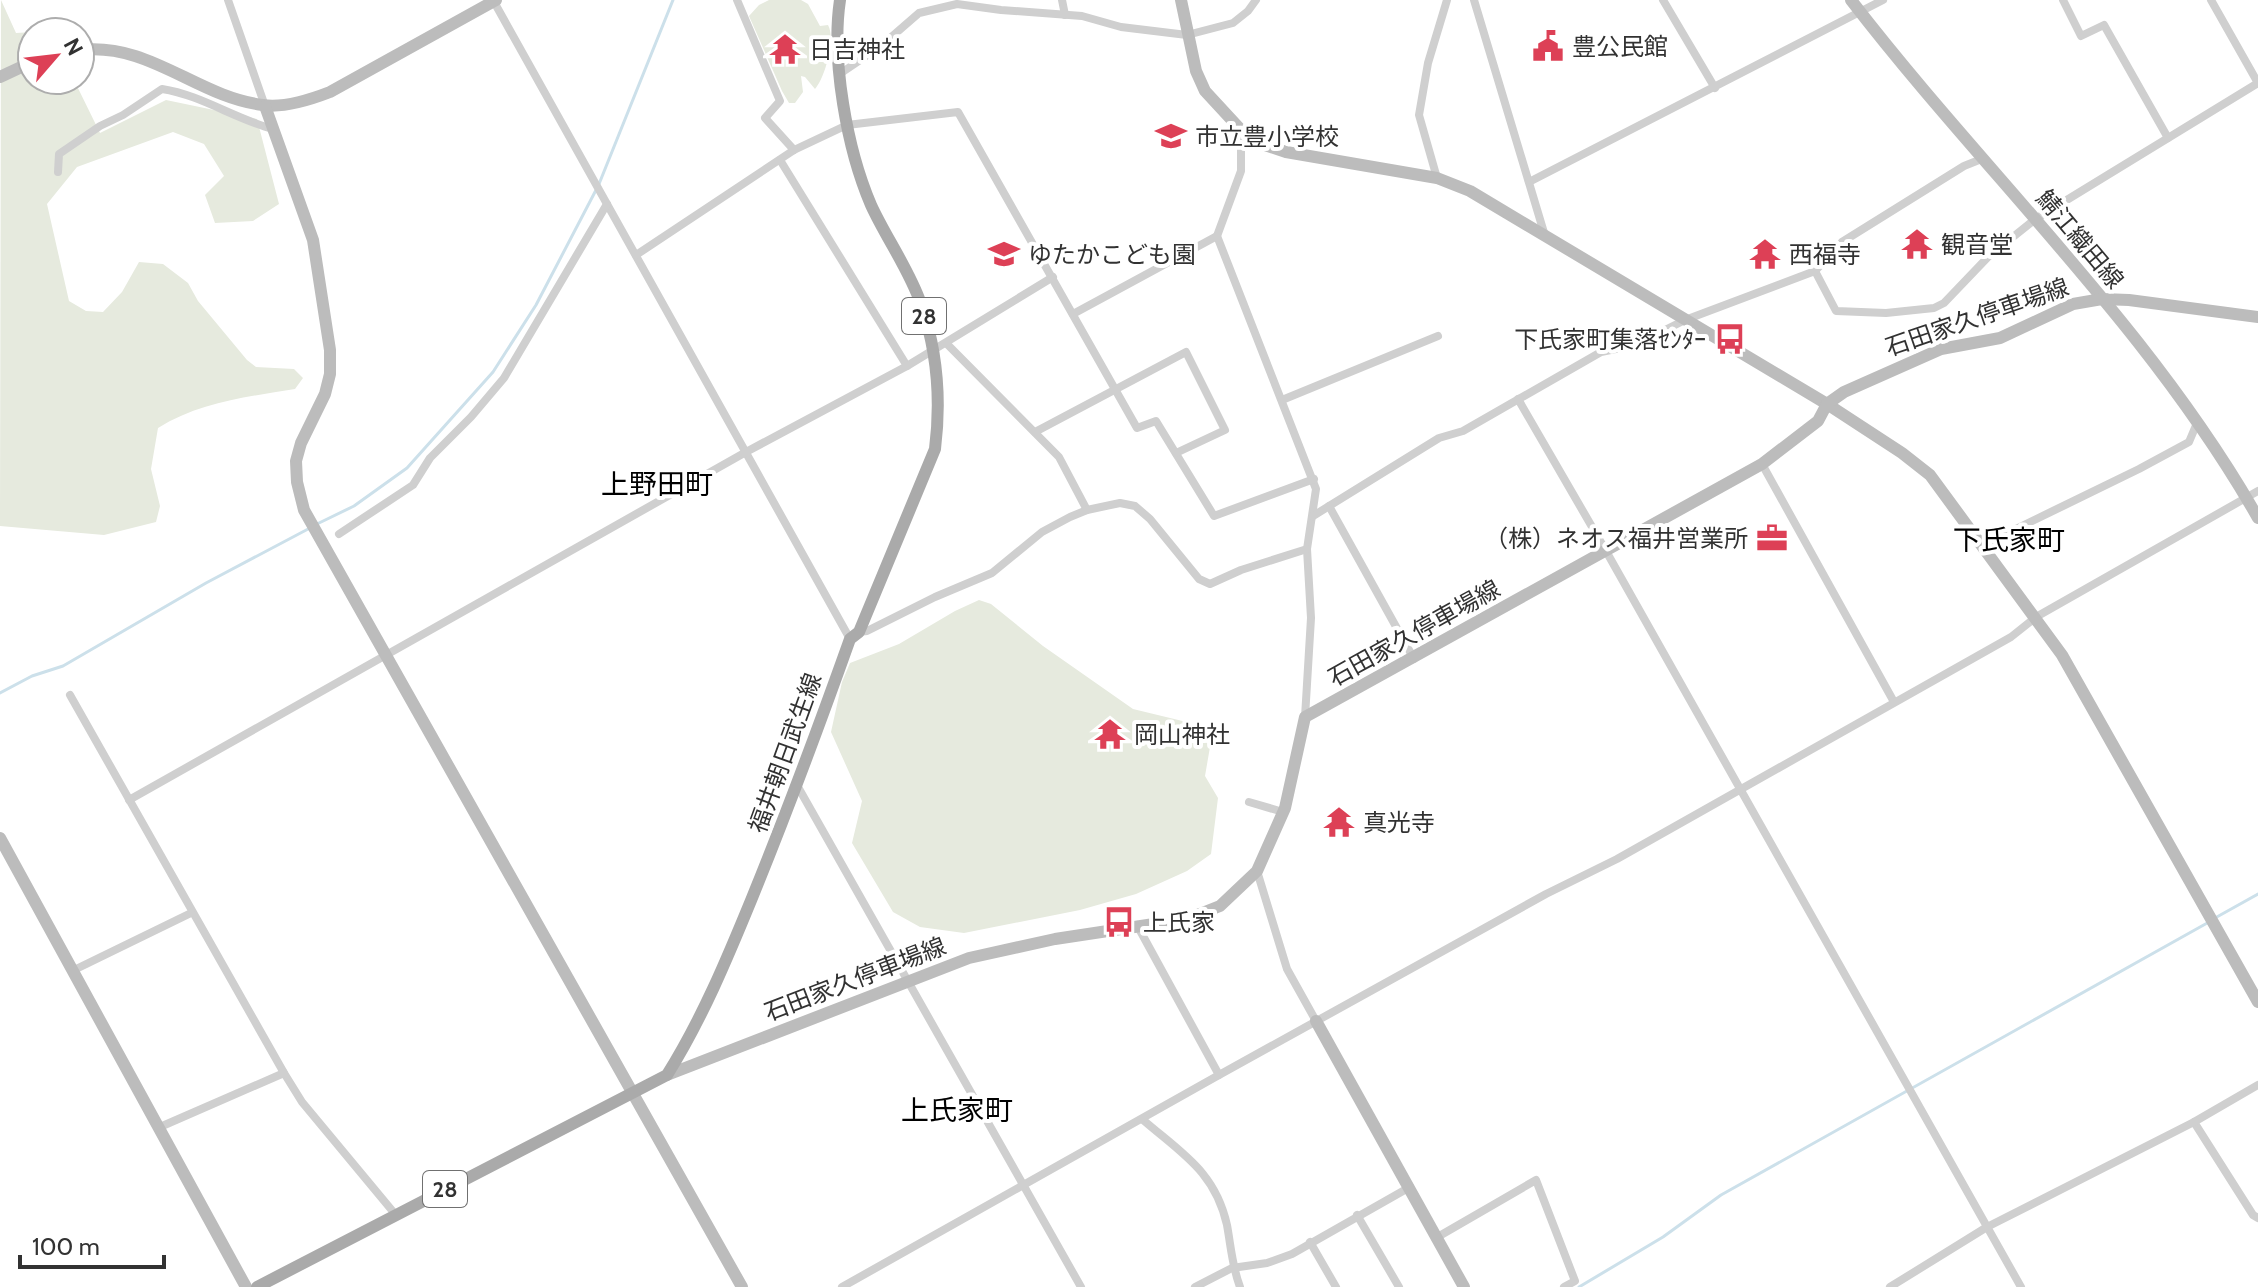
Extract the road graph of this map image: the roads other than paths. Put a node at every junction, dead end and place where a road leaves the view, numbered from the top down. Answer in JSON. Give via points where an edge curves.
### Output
{"nodes":[{"id":1,"x":228,"y":0,"type":"edge"},
{"id":2,"x":494,"y":0,"type":"edge"},
{"id":3,"x":737,"y":0,"type":"edge"},
{"id":4,"x":840,"y":0,"type":"edge"},
{"id":5,"x":1062,"y":0,"type":"edge"},
{"id":6,"x":1181,"y":0,"type":"edge"},
{"id":7,"x":1256,"y":0,"type":"edge"},
{"id":8,"x":1447,"y":0,"type":"edge"},
{"id":9,"x":1474,"y":0,"type":"edge"},
{"id":10,"x":1663,"y":0,"type":"edge"},
{"id":11,"x":1851,"y":0,"type":"edge"},
{"id":12,"x":1883,"y":0,"type":"edge"},
{"id":13,"x":2063,"y":0,"type":"edge"},
{"id":14,"x":2211,"y":0,"type":"edge"},
{"id":15,"x":958,"y":2,"type":"edge"},
{"id":16,"x":1861,"y":12,"type":"junction"},
{"id":17,"x":1065,"y":15,"type":"junction"},
{"id":18,"x":1187,"y":35,"type":"junction"},
{"id":19,"x":96,"y":48,"type":"edge"},
{"id":20,"x":841,"y":73,"type":"junction"},
{"id":21,"x":2258,"y":83,"type":"edge"},
{"id":22,"x":1715,"y":88,"type":"junction"},
{"id":23,"x":265,"y":106,"type":"junction"},
{"id":24,"x":847,"y":125,"type":"junction"},
{"id":25,"x":274,"y":130,"type":"junction"},
{"id":26,"x":1241,"y":130,"type":"junction"},
{"id":27,"x":2168,"y":138,"type":"junction"},
{"id":28,"x":794,"y":150,"type":"junction"},
{"id":29,"x":1984,"y":158,"type":"junction"},
{"id":30,"x":780,"y":160,"type":"junction"},
{"id":31,"x":58,"y":172,"type":"dead end"},
{"id":32,"x":1437,"y":178,"type":"junction"},
{"id":33,"x":1529,"y":182,"type":"junction"},
{"id":34,"x":607,"y":204,"type":"junction"},
{"id":35,"x":2034,"y":220,"type":"junction"},
{"id":36,"x":1217,"y":236,"type":"junction"},
{"id":37,"x":1545,"y":236,"type":"junction"},
{"id":38,"x":636,"y":255,"type":"junction"},
{"id":39,"x":1815,"y":271,"type":"junction"},
{"id":40,"x":1053,"y":277,"type":"junction"},
{"id":41,"x":2102,"y":299,"type":"junction"},
{"id":42,"x":1073,"y":314,"type":"junction"},
{"id":43,"x":2258,"y":317,"type":"edge"},
{"id":44,"x":1685,"y":320,"type":"junction"},
{"id":45,"x":1438,"y":336,"type":"dead end"},
{"id":46,"x":946,"y":343,"type":"junction"},
{"id":47,"x":932,"y":351,"type":"junction"},
{"id":48,"x":907,"y":366,"type":"junction"},
{"id":49,"x":1115,"y":388,"type":"junction"},
{"id":50,"x":1518,"y":399,"type":"junction"},
{"id":51,"x":1282,"y":400,"type":"junction"},
{"id":52,"x":1827,"y":404,"type":"junction"},
{"id":53,"x":2197,"y":423,"type":"junction"},
{"id":54,"x":1035,"y":432,"type":"junction"},
{"id":55,"x":746,"y":452,"type":"junction"},
{"id":56,"x":1176,"y":453,"type":"junction"},
{"id":57,"x":1762,"y":464,"type":"junction"},
{"id":58,"x":1314,"y":479,"type":"junction"},
{"id":59,"x":2252,"y":494,"type":"edge"},
{"id":60,"x":1329,"y":506,"type":"junction"},
{"id":61,"x":1087,"y":510,"type":"junction"},
{"id":62,"x":1313,"y":516,"type":"junction"},
{"id":63,"x":2258,"y":518,"type":"edge"},
{"id":64,"x":339,"y":534,"type":"dead end"},
{"id":65,"x":1983,"y":545,"type":"junction"},
{"id":66,"x":1307,"y":549,"type":"junction"},
{"id":67,"x":1606,"y":551,"type":"junction"},
{"id":68,"x":2036,"y":617,"type":"junction"},
{"id":69,"x":854,"y":635,"type":"junction"},
{"id":70,"x":386,"y":655,"type":"junction"},
{"id":71,"x":1414,"y":659,"type":"junction"},
{"id":72,"x":70,"y":695,"type":"dead end"},
{"id":73,"x":1894,"y":702,"type":"junction"},
{"id":74,"x":1305,"y":717,"type":"junction"},
{"id":75,"x":798,"y":787,"type":"junction"},
{"id":76,"x":1740,"y":789,"type":"junction"},
{"id":77,"x":129,"y":800,"type":"junction"},
{"id":78,"x":1249,"y":802,"type":"dead end"},
{"id":79,"x":1283,"y":812,"type":"junction"},
{"id":80,"x":0,"y":838,"type":"edge"},
{"id":81,"x":1257,"y":871,"type":"junction"},
{"id":82,"x":191,"y":913,"type":"junction"},
{"id":83,"x":1137,"y":925,"type":"junction"},
{"id":84,"x":74,"y":970,"type":"junction"},
{"id":85,"x":909,"y":981,"type":"junction"},
{"id":86,"x":2258,"y":1002,"type":"edge"},
{"id":87,"x":1316,"y":1021,"type":"junction"},
{"id":88,"x":284,"y":1073,"type":"junction"},
{"id":89,"x":667,"y":1075,"type":"junction"},
{"id":90,"x":1219,"y":1075,"type":"junction"},
{"id":91,"x":2258,"y":1085,"type":"edge"},
{"id":92,"x":634,"y":1094,"type":"junction"},
{"id":93,"x":1142,"y":1119,"type":"junction"},
{"id":94,"x":2194,"y":1122,"type":"junction"},
{"id":95,"x":160,"y":1127,"type":"junction"},
{"id":96,"x":1023,"y":1185,"type":"junction"},
{"id":97,"x":1410,"y":1187,"type":"junction"},
{"id":98,"x":395,"y":1214,"type":"junction"},
{"id":99,"x":1357,"y":1215,"type":"junction"},
{"id":100,"x":2258,"y":1218,"type":"edge"},
{"id":101,"x":1987,"y":1227,"type":"junction"},
{"id":102,"x":1441,"y":1235,"type":"dead end"},
{"id":103,"x":1310,"y":1242,"type":"junction"},
{"id":104,"x":1232,"y":1268,"type":"junction"},
{"id":105,"x":246,"y":1287,"type":"edge"},
{"id":106,"x":257,"y":1287,"type":"edge"},
{"id":107,"x":742,"y":1287,"type":"edge"},
{"id":108,"x":842,"y":1287,"type":"edge"},
{"id":109,"x":1081,"y":1287,"type":"edge"},
{"id":110,"x":1195,"y":1287,"type":"edge"},
{"id":111,"x":1240,"y":1287,"type":"edge"},
{"id":112,"x":1336,"y":1287,"type":"edge"},
{"id":113,"x":1399,"y":1287,"type":"edge"},
{"id":114,"x":1464,"y":1287,"type":"edge"},
{"id":115,"x":1564,"y":1287,"type":"edge"},
{"id":116,"x":1890,"y":1287,"type":"edge"},
{"id":117,"x":2021,"y":1287,"type":"edge"}],
"edges":[{"from":1,"to":23,"type":"street"},
{"from":2,"to":23,"type":"street","via":[[330,92]]},
{"from":2,"to":34,"type":"street"},
{"from":3,"to":28,"type":"street","via":[[780,101],[765,118]]},
{"from":4,"to":20,"type":"main road","name":"福井朝日武生線","number":"28"},
{"from":5,"to":17,"type":"street"},
{"from":6,"to":18,"type":"street"},
{"from":7,"to":18,"type":"street","via":[[1233,23]]},
{"from":8,"to":32,"type":"street","via":[[1419,115]]},
{"from":9,"to":33,"type":"street"},
{"from":10,"to":22,"type":"street"},
{"from":11,"to":16,"type":"street","name":"鯖江織田線"},
{"from":12,"to":16,"type":"street"},
{"from":13,"to":27,"type":"street","via":[[2081,36],[2104,25]]},
{"from":14,"to":21,"type":"street"},
{"from":15,"to":17,"type":"street"},
{"from":15,"to":20,"type":"street","via":[[919,13]]},
{"from":16,"to":22,"type":"street"},
{"from":16,"to":29,"type":"street","name":"鯖江織田線"},
{"from":17,"to":18,"type":"street"},
{"from":18,"to":26,"type":"street","via":[[1205,91]]},
{"from":19,"to":23,"type":"street","via":[[144,57],[225,95]]},
{"from":20,"to":24,"type":"main road","name":"福井朝日武生線","number":"28"},
{"from":21,"to":27,"type":"street"},
{"from":22,"to":33,"type":"street"},
{"from":23,"to":25,"type":"street"},
{"from":24,"to":28,"type":"street"},
{"from":24,"to":40,"type":"street","via":[[958,112]]},
{"from":24,"to":47,"type":"main road","name":"福井朝日武生線","number":"28","via":[[871,204],[920,302]]},
{"from":25,"to":31,"type":"street","via":[[162,89],[59,154]]},
{"from":25,"to":70,"type":"street","via":[[313,240],[330,350],[325,394],[296,461],[297,482],[304,510]]},
{"from":26,"to":32,"type":"street","via":[[1286,152]]},
{"from":26,"to":36,"type":"street","via":[[1241,171]]},
{"from":27,"to":35,"type":"street"},
{"from":28,"to":30,"type":"street"},
{"from":29,"to":35,"type":"street","name":"鯖江織田線"},
{"from":29,"to":39,"type":"street","via":[[1842,242]]},
{"from":30,"to":38,"type":"street"},
{"from":30,"to":48,"type":"street"},
{"from":32,"to":37,"type":"street","via":[[1470,191]]},
{"from":33,"to":37,"type":"street"},
{"from":34,"to":38,"type":"street"},
{"from":34,"to":64,"type":"street","via":[[504,378],[430,458],[413,485]]},
{"from":35,"to":39,"type":"street","via":[[1934,308],[1836,311]]},
{"from":35,"to":41,"type":"street","name":"鯖江織田線"},
{"from":36,"to":42,"type":"street"},
{"from":36,"to":51,"type":"street"},
{"from":37,"to":44,"type":"street"},
{"from":38,"to":55,"type":"street"},
{"from":39,"to":44,"type":"street"},
{"from":40,"to":42,"type":"street"},
{"from":40,"to":46,"type":"street"},
{"from":41,"to":43,"type":"street","name":"石田家久停車場線"},
{"from":41,"to":52,"type":"street","name":"石田家久停車場線","via":[[2073,304],[2000,338],[1941,349]]},
{"from":41,"to":53,"type":"street","name":"鯖江織田線"},
{"from":42,"to":49,"type":"street"},
{"from":44,"to":50,"type":"street","via":[[1635,345],[1601,352]]},
{"from":44,"to":52,"type":"street"},
{"from":45,"to":51,"type":"street"},
{"from":46,"to":47,"type":"street"},
{"from":46,"to":54,"type":"street"},
{"from":47,"to":48,"type":"street"},
{"from":47,"to":69,"type":"main road","name":"福井朝日武生線","number":"28","via":[[938,386],[935,449]]},
{"from":48,"to":55,"type":"street"},
{"from":49,"to":54,"type":"street"},
{"from":49,"to":56,"type":"street","via":[[1137,428],[1156,421]]},
{"from":49,"to":56,"type":"street","via":[[1186,352],[1225,430]]},
{"from":50,"to":60,"type":"street","via":[[1463,431],[1439,438]]},
{"from":50,"to":67,"type":"street"},
{"from":51,"to":58,"type":"street"},
{"from":52,"to":57,"type":"street","name":"石田家久停車場線","via":[[1818,421]]},
{"from":52,"to":65,"type":"street","via":[[1930,475]]},
{"from":53,"to":59,"type":"street","name":"鯖江織田線"},
{"from":53,"to":65,"type":"street","via":[[2189,442]]},
{"from":54,"to":61,"type":"street","via":[[1059,457]]},
{"from":55,"to":69,"type":"street"},
{"from":55,"to":70,"type":"street"},
{"from":56,"to":58,"type":"street","via":[[1214,516]]},
{"from":57,"to":67,"type":"street","name":"石田家久停車場線"},
{"from":57,"to":73,"type":"street"},
{"from":58,"to":62,"type":"street"},
{"from":59,"to":63,"type":"street","name":"鯖江織田線"},
{"from":59,"to":68,"type":"street"},
{"from":60,"to":62,"type":"street"},
{"from":60,"to":71,"type":"street"},
{"from":61,"to":66,"type":"street","via":[[1120,503],[1135,506],[1199,579],[1210,584]]},
{"from":61,"to":69,"type":"street","via":[[1042,532],[992,573]]},
{"from":62,"to":66,"type":"street"},
{"from":65,"to":68,"type":"street"},
{"from":66,"to":74,"type":"street","via":[[1311,618]]},
{"from":67,"to":71,"type":"street","name":"石田家久停車場線"},
{"from":67,"to":76,"type":"street"},
{"from":68,"to":73,"type":"street","via":[[2011,637]]},
{"from":68,"to":86,"type":"street"},
{"from":69,"to":75,"type":"main road","name":"福井朝日武生線","number":"28"},
{"from":70,"to":77,"type":"street"},
{"from":70,"to":92,"type":"street"},
{"from":71,"to":74,"type":"street","name":"石田家久停車場線"},
{"from":72,"to":77,"type":"street"},
{"from":73,"to":76,"type":"street"},
{"from":74,"to":79,"type":"street","name":"石田家久停車場線"},
{"from":75,"to":85,"type":"street"},
{"from":75,"to":89,"type":"main road","name":"福井朝日武生線","number":"28","via":[[714,989]]},
{"from":76,"to":87,"type":"street"},
{"from":76,"to":101,"type":"street"},
{"from":77,"to":82,"type":"street"},
{"from":78,"to":79,"type":"street"},
{"from":79,"to":81,"type":"street","name":"石田家久停車場線"},
{"from":80,"to":84,"type":"street"},
{"from":81,"to":83,"type":"street","name":"石田家久停車場線","via":[[1220,906],[1187,919]]},
{"from":81,"to":87,"type":"street","via":[[1287,969]]},
{"from":82,"to":84,"type":"street"},
{"from":82,"to":88,"type":"street"},
{"from":83,"to":85,"type":"street","name":"石田家久停車場線","via":[[969,958]]},
{"from":83,"to":90,"type":"street"},
{"from":84,"to":95,"type":"street"},
{"from":85,"to":89,"type":"street","name":"石田家久停車場線"},
{"from":85,"to":96,"type":"street"},
{"from":87,"to":90,"type":"street"},
{"from":87,"to":97,"type":"street"},
{"from":88,"to":95,"type":"street"},
{"from":88,"to":98,"type":"street"},
{"from":89,"to":92,"type":"main road","name":"福井朝日武生線","number":"28"},
{"from":90,"to":93,"type":"street"},
{"from":91,"to":94,"type":"street"},
{"from":92,"to":98,"type":"main road","name":"福井朝日武生線","number":"28"},
{"from":92,"to":107,"type":"street"},
{"from":93,"to":96,"type":"street"},
{"from":93,"to":104,"type":"street","via":[[1214,1186]]},
{"from":94,"to":100,"type":"street"},
{"from":94,"to":101,"type":"street"},
{"from":95,"to":105,"type":"street"},
{"from":96,"to":108,"type":"street"},
{"from":96,"to":109,"type":"street"},
{"from":97,"to":99,"type":"street"},
{"from":97,"to":114,"type":"street"},
{"from":98,"to":106,"type":"main road","name":"福井朝日武生線","number":"28"},
{"from":99,"to":103,"type":"street"},
{"from":99,"to":113,"type":"street"},
{"from":101,"to":116,"type":"street"},
{"from":101,"to":117,"type":"street"},
{"from":102,"to":115,"type":"street","via":[[1536,1180],[1575,1281]]},
{"from":103,"to":104,"type":"street","via":[[1267,1263]]},
{"from":103,"to":112,"type":"street"},
{"from":104,"to":110,"type":"street"},
{"from":104,"to":111,"type":"street"}]}
